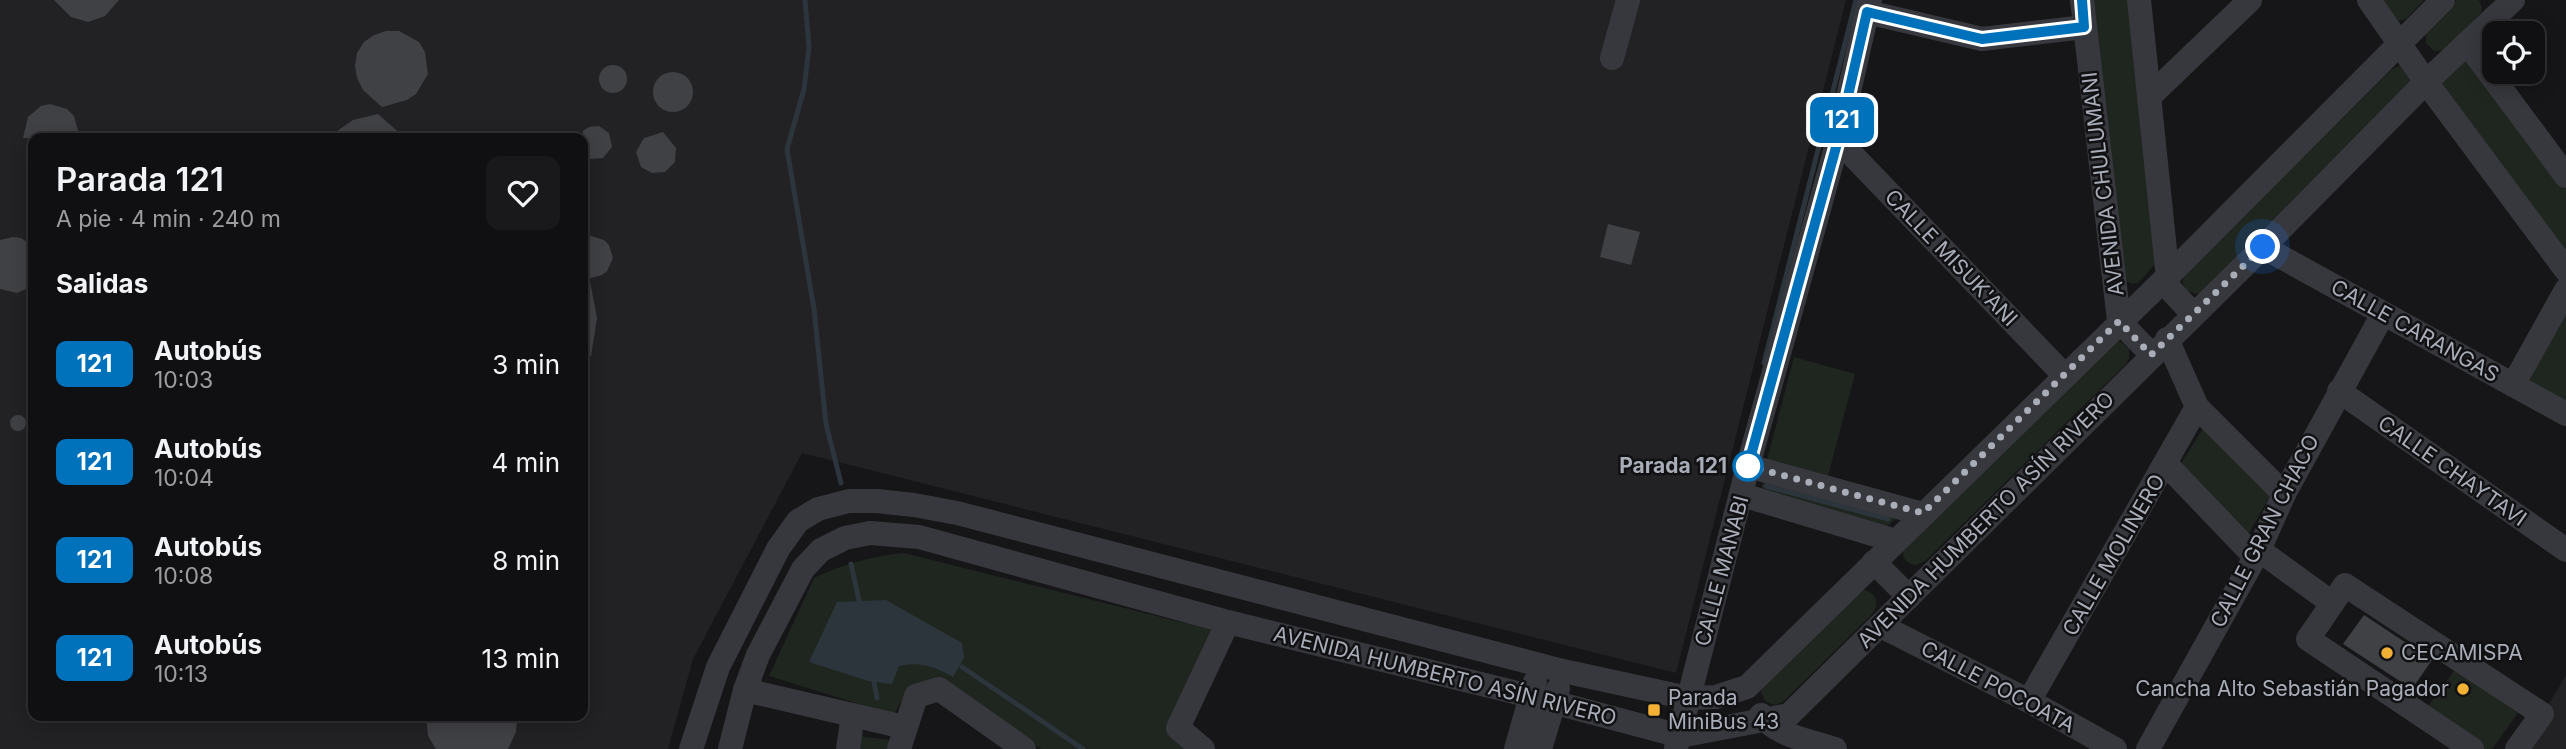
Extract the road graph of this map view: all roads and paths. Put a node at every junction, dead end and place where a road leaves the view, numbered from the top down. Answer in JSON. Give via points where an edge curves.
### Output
{"nodes":[{"id":1,"x":1628,"y":0,"type":"edge"},
{"id":2,"x":2082,"y":0,"type":"edge"},
{"id":3,"x":2139,"y":0,"type":"edge"},
{"id":4,"x":2250,"y":0,"type":"edge"},
{"id":5,"x":2369,"y":0,"type":"edge"},
{"id":6,"x":2443,"y":0,"type":"edge"},
{"id":7,"x":2502,"y":3,"type":"edge"},
{"id":8,"x":1868,"y":6,"type":"edge"},
{"id":9,"x":2084,"y":27,"type":"junction"},
{"id":10,"x":2401,"y":43,"type":"junction"},
{"id":11,"x":2467,"y":43,"type":"junction"},
{"id":12,"x":1612,"y":58,"type":"dead end"},
{"id":13,"x":2426,"y":82,"type":"junction"},
{"id":14,"x":2150,"y":97,"type":"junction"},
{"id":15,"x":1838,"y":140,"type":"junction"},
{"id":16,"x":2566,"y":176,"type":"edge"},
{"id":17,"x":2263,"y":247,"type":"junction"},
{"id":18,"x":2566,"y":270,"type":"edge"},
{"id":19,"x":2168,"y":275,"type":"junction"},
{"id":20,"x":2566,"y":290,"type":"edge"},
{"id":21,"x":2193,"y":314,"type":"junction"},
{"id":22,"x":2383,"y":314,"type":"junction"},
{"id":23,"x":2119,"y":321,"type":"junction"},
{"id":24,"x":2159,"y":347,"type":"junction"},
{"id":25,"x":2065,"y":376,"type":"junction"},
{"id":26,"x":2513,"y":385,"type":"junction"},
{"id":27,"x":2339,"y":391,"type":"junction"},
{"id":28,"x":2197,"y":407,"type":"junction"},
{"id":29,"x":2566,"y":414,"type":"edge"},
{"id":30,"x":2166,"y":464,"type":"junction"},
{"id":31,"x":1748,"y":466,"type":"junction"},
{"id":32,"x":2284,"y":494,"type":"junction"},
{"id":33,"x":1742,"y":495,"type":"junction"},
{"id":34,"x":957,"y":513,"type":"junction"},
{"id":35,"x":1923,"y":513,"type":"junction"},
{"id":36,"x":1896,"y":541,"type":"junction"},
{"id":37,"x":950,"y":547,"type":"junction"},
{"id":38,"x":2566,"y":550,"type":"edge"},
{"id":39,"x":2257,"y":553,"type":"junction"},
{"id":40,"x":1874,"y":562,"type":"junction"},
{"id":41,"x":1909,"y":597,"type":"junction"},
{"id":42,"x":2332,"y":603,"type":"junction"},
{"id":43,"x":1228,"y":622,"type":"junction"},
{"id":44,"x":1881,"y":626,"type":"junction"},
{"id":45,"x":1552,"y":668,"type":"junction"},
{"id":46,"x":1747,"y":687,"type":"junction"},
{"id":47,"x":745,"y":690,"type":"junction"},
{"id":48,"x":1688,"y":698,"type":"junction"},
{"id":49,"x":1542,"y":700,"type":"junction"},
{"id":50,"x":2029,"y":701,"type":"junction"},
{"id":51,"x":853,"y":715,"type":"junction"},
{"id":52,"x":1765,"y":721,"type":"junction"},
{"id":53,"x":901,"y":738,"type":"edge"},
{"id":54,"x":1678,"y":742,"type":"edge"},
{"id":55,"x":2113,"y":748,"type":"edge"},
{"id":56,"x":691,"y":749,"type":"edge"},
{"id":57,"x":730,"y":749,"type":"edge"},
{"id":58,"x":848,"y":749,"type":"edge"},
{"id":59,"x":1024,"y":749,"type":"edge"},
{"id":60,"x":1203,"y":749,"type":"edge"},
{"id":61,"x":1516,"y":749,"type":"edge"},
{"id":62,"x":1540,"y":749,"type":"edge"},
{"id":63,"x":1835,"y":749,"type":"edge"},
{"id":64,"x":2148,"y":749,"type":"edge"},
{"id":65,"x":2472,"y":749,"type":"edge"},
{"id":66,"x":2517,"y":749,"type":"edge"}],
"edges":[{"from":1,"to":12,"type":"street"},
{"from":2,"to":9,"type":"street","name":"AVENIDA CHULUMANI"},
{"from":3,"to":14,"type":"street"},
{"from":4,"to":14,"type":"street"},
{"from":5,"to":10,"type":"street"},
{"from":6,"to":10,"type":"street","name":"AVENIDA HUMBERTO ASÍN RIVERO"},
{"from":7,"to":11,"type":"street","name":"AVENIDA HUMBERTO ASÍN RIVERO"},
{"from":8,"to":9,"type":"street","via":[[1982,39]]},
{"from":8,"to":15,"type":"street","name":"CALLE MANABI"},
{"from":9,"to":23,"type":"street","name":"AVENIDA CHULUMANI"},
{"from":10,"to":13,"type":"street"},
{"from":10,"to":19,"type":"street","name":"AVENIDA HUMBERTO ASÍN RIVERO"},
{"from":11,"to":13,"type":"street","name":"AVENIDA HUMBERTO ASÍN RIVERO"},
{"from":11,"to":16,"type":"street"},
{"from":13,"to":17,"type":"street","name":"AVENIDA HUMBERTO ASÍN RIVERO"},
{"from":13,"to":18,"type":"street"},
{"from":14,"to":19,"type":"street"},
{"from":15,"to":25,"type":"street","name":"CALLE MISUK'ANI"},
{"from":15,"to":31,"type":"street","name":"CALLE MANABI"},
{"from":17,"to":21,"type":"street","name":"AVENIDA HUMBERTO ASÍN RIVERO"},
{"from":17,"to":22,"type":"street","name":"CALLE CARANGAS"},
{"from":19,"to":21,"type":"street","via":[[2169,288]]},
{"from":19,"to":23,"type":"street","name":"AVENIDA HUMBERTO ASÍN RIVERO"},
{"from":20,"to":26,"type":"street"},
{"from":21,"to":24,"type":"street","name":"AVENIDA HUMBERTO ASÍN RIVERO"},
{"from":22,"to":26,"type":"street","name":"CALLE CARANGAS"},
{"from":22,"to":27,"type":"street","name":"CALLE GRAN CHACO"},
{"from":23,"to":24,"type":"street","name":"AVENIDA CHULUMANI"},
{"from":23,"to":25,"type":"street","name":"AVENIDA HUMBERTO ASÍN RIVERO"},
{"from":24,"to":28,"type":"street","name":"AVENIDA CHULUMANI"},
{"from":24,"to":41,"type":"street","name":"AVENIDA HUMBERTO ASÍN RIVERO"},
{"from":25,"to":35,"type":"street","name":"AVENIDA HUMBERTO ASÍN RIVERO"},
{"from":26,"to":29,"type":"street","name":"CALLE CARANGAS"},
{"from":27,"to":32,"type":"street","name":"CALLE GRAN CHACO"},
{"from":27,"to":38,"type":"street","name":"CALLE CHAYTAVI"},
{"from":28,"to":30,"type":"street","name":"CALLE MOLINERO"},
{"from":28,"to":32,"type":"street"},
{"from":30,"to":39,"type":"street"},
{"from":30,"to":50,"type":"street","name":"CALLE MOLINERO"},
{"from":31,"to":33,"type":"street","name":"CALLE MANABI"},
{"from":31,"to":35,"type":"street"},
{"from":32,"to":39,"type":"street","name":"CALLE GRAN CHACO"},
{"from":33,"to":36,"type":"street"},
{"from":33,"to":48,"type":"street","name":"CALLE MANABI"},
{"from":34,"to":37,"type":"street"},
{"from":34,"to":45,"type":"street","name":"AVENIDA HUMBERTO ASÍN RIVERO"},
{"from":34,"to":56,"type":"street","name":"AVENIDA HUMBERTO ASÍN RIVERO","via":[[849,501],[818,509],[798,522],[778,549],[718,667]]},
{"from":35,"to":36,"type":"street","name":"AVENIDA HUMBERTO ASÍN RIVERO"},
{"from":36,"to":40,"type":"street","name":"AVENIDA HUMBERTO ASÍN RIVERO"},
{"from":37,"to":43,"type":"street","name":"AVENIDA HUMBERTO ASÍN RIVERO"},
{"from":37,"to":47,"type":"street","name":"AVENIDA HUMBERTO ASÍN RIVERO","via":[[919,537],[870,533],[821,550],[803,569]]},
{"from":39,"to":42,"type":"street"},
{"from":39,"to":64,"type":"street","name":"CALLE GRAN CHACO"},
{"from":40,"to":41,"type":"street"},
{"from":40,"to":46,"type":"street","name":"AVENIDA HUMBERTO ASÍN RIVERO"},
{"from":41,"to":44,"type":"street","name":"AVENIDA HUMBERTO ASÍN RIVERO"},
{"from":42,"to":65,"type":"street","via":[[2308,639]]},
{"from":42,"to":66,"type":"street","via":[[2345,585],[2542,714]]},
{"from":43,"to":49,"type":"street","name":"AVENIDA HUMBERTO ASÍN RIVERO"},
{"from":43,"to":60,"type":"street","via":[[1178,728]]},
{"from":44,"to":50,"type":"street","name":"CALLE POCOATA"},
{"from":44,"to":52,"type":"street","name":"AVENIDA HUMBERTO ASÍN RIVERO","via":[[1788,715]]},
{"from":45,"to":48,"type":"street","name":"AVENIDA HUMBERTO ASÍN RIVERO"},
{"from":45,"to":49,"type":"street"},
{"from":46,"to":48,"type":"street","name":"AVENIDA HUMBERTO ASÍN RIVERO","via":[[1716,697]]},
{"from":46,"to":52,"type":"street"},
{"from":47,"to":51,"type":"street"},
{"from":47,"to":57,"type":"street","name":"AVENIDA HUMBERTO ASÍN RIVERO"},
{"from":48,"to":54,"type":"street","name":"CALLE MANABI"},
{"from":49,"to":54,"type":"street","name":"AVENIDA HUMBERTO ASÍN RIVERO"},
{"from":49,"to":61,"type":"street"},
{"from":49,"to":62,"type":"street"},
{"from":50,"to":55,"type":"street","name":"CALLE POCOATA"},
{"from":51,"to":53,"type":"street"},
{"from":51,"to":58,"type":"street"},
{"from":52,"to":54,"type":"street","name":"AVENIDA HUMBERTO ASÍN RIVERO"},
{"from":52,"to":63,"type":"street","via":[[1782,732]]},
{"from":53,"to":59,"type":"street","via":[[916,696],[939,689]]}]}
